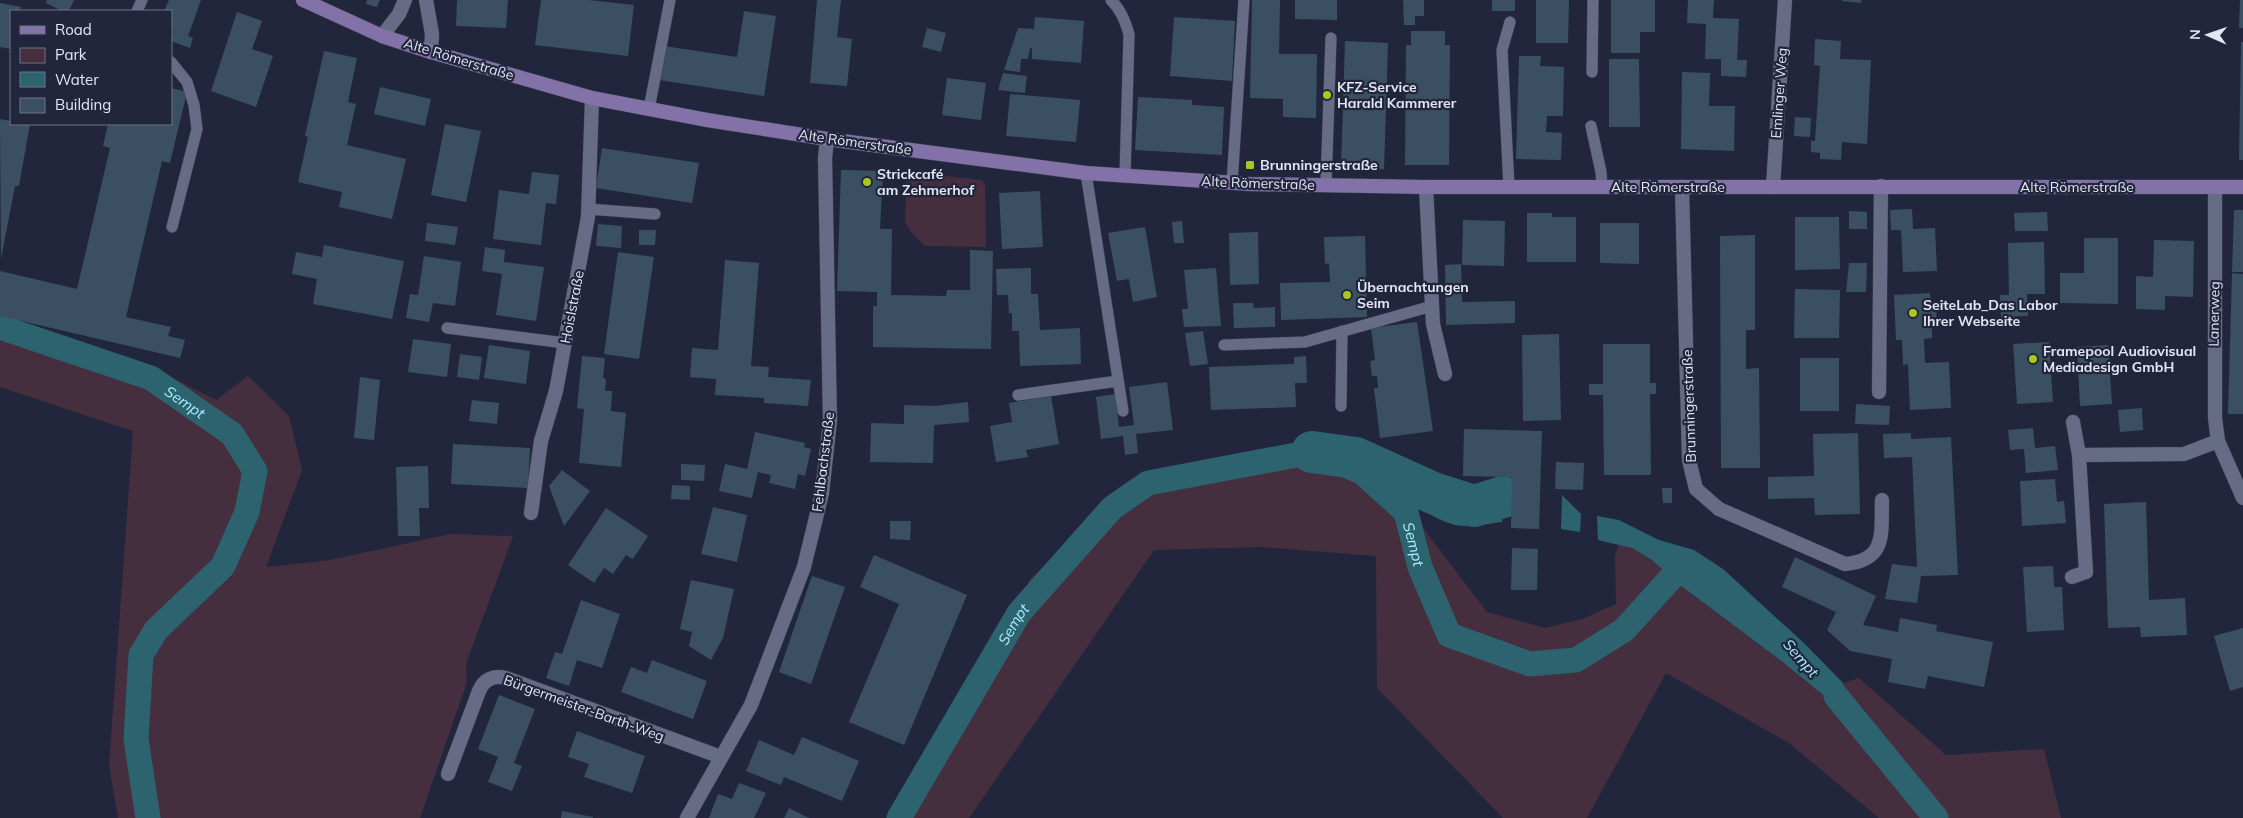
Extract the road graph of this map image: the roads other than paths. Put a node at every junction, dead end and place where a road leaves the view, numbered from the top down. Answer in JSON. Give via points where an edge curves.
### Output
{"nodes":[{"id":1,"x":303,"y":0,"type":"edge"},
{"id":2,"x":405,"y":0,"type":"edge"},
{"id":3,"x":426,"y":0,"type":"edge"},
{"id":4,"x":670,"y":0,"type":"edge"},
{"id":5,"x":1111,"y":0,"type":"edge"},
{"id":6,"x":1244,"y":0,"type":"edge"},
{"id":7,"x":1593,"y":0,"type":"edge"},
{"id":8,"x":1785,"y":0,"type":"edge"},
{"id":9,"x":1510,"y":22,"type":"dead end"},
{"id":10,"x":382,"y":36,"type":"junction"},
{"id":11,"x":1331,"y":38,"type":"dead end"},
{"id":12,"x":431,"y":52,"type":"junction"},
{"id":13,"x":172,"y":63,"type":"edge"},
{"id":14,"x":1592,"y":72,"type":"dead end"},
{"id":15,"x":592,"y":98,"type":"junction"},
{"id":16,"x":649,"y":109,"type":"junction"},
{"id":17,"x":1591,"y":126,"type":"dead end"},
{"id":18,"x":827,"y":139,"type":"junction"},
{"id":19,"x":1086,"y":173,"type":"junction"},
{"id":20,"x":1124,"y":176,"type":"junction"},
{"id":21,"x":1232,"y":183,"type":"junction"},
{"id":22,"x":1326,"y":185,"type":"junction"},
{"id":23,"x":1881,"y":186,"type":"junction"},
{"id":24,"x":1426,"y":187,"type":"junction"},
{"id":25,"x":1509,"y":187,"type":"junction"},
{"id":26,"x":1602,"y":187,"type":"junction"},
{"id":27,"x":1682,"y":187,"type":"junction"},
{"id":28,"x":1773,"y":187,"type":"junction"},
{"id":29,"x":2243,"y":187,"type":"edge"},
{"id":30,"x":2215,"y":188,"type":"junction"},
{"id":31,"x":588,"y":210,"type":"junction"},
{"id":32,"x":655,"y":214,"type":"dead end"},
{"id":33,"x":172,"y":227,"type":"dead end"},
{"id":34,"x":1432,"y":306,"type":"junction"},
{"id":35,"x":447,"y":328,"type":"dead end"},
{"id":36,"x":1342,"y":331,"type":"junction"},
{"id":37,"x":565,"y":343,"type":"junction"},
{"id":38,"x":1224,"y":345,"type":"dead end"},
{"id":39,"x":1445,"y":374,"type":"dead end"},
{"id":40,"x":1118,"y":380,"type":"junction"},
{"id":41,"x":1879,"y":392,"type":"dead end"},
{"id":42,"x":1018,"y":395,"type":"dead end"},
{"id":43,"x":1341,"y":406,"type":"dead end"},
{"id":44,"x":1123,"y":411,"type":"dead end"},
{"id":45,"x":2073,"y":422,"type":"dead end"},
{"id":46,"x":2218,"y":440,"type":"junction"},
{"id":47,"x":2079,"y":456,"type":"junction"},
{"id":48,"x":2243,"y":498,"type":"edge"},
{"id":49,"x":1882,"y":500,"type":"dead end"},
{"id":50,"x":531,"y":514,"type":"dead end"},
{"id":51,"x":2072,"y":577,"type":"dead end"},
{"id":52,"x":721,"y":757,"type":"junction"},
{"id":53,"x":448,"y":774,"type":"dead end"},
{"id":54,"x":688,"y":818,"type":"edge"}],
"edges":[{"from":1,"to":10,"type":"main road","name":"Alte Römerstraße"},
{"from":2,"to":10,"type":"street"},
{"from":3,"to":12,"type":"street","via":[[432,34]]},
{"from":4,"to":16,"type":"lane"},
{"from":5,"to":20,"type":"lane","via":[[1118,6],[1129,34]]},
{"from":6,"to":21,"type":"lane"},
{"from":7,"to":14,"type":"lane"},
{"from":8,"to":28,"type":"street","name":"Emlinger Weg"},
{"from":9,"to":25,"type":"lane","via":[[1502,50]]},
{"from":10,"to":12,"type":"main road","name":"Alte Römerstraße"},
{"from":11,"to":22,"type":"lane"},
{"from":12,"to":15,"type":"main road","name":"Alte Römerstraße"},
{"from":13,"to":33,"type":"lane","via":[[187,82],[197,129]]},
{"from":15,"to":16,"type":"main road","name":"Alte Römerstraße"},
{"from":15,"to":31,"type":"street","name":"Hoislstraße"},
{"from":16,"to":18,"type":"main road","name":"Alte Römerstraße"},
{"from":17,"to":26,"type":"lane"},
{"from":18,"to":19,"type":"main road","name":"Alte Römerstraße"},
{"from":18,"to":52,"type":"street","name":"Fehlbachstraße","via":[[830,420],[822,493],[804,567],[751,705]]},
{"from":19,"to":20,"type":"main road","name":"Alte Römerstraße"},
{"from":19,"to":40,"type":"lane"},
{"from":20,"to":21,"type":"main road","name":"Alte Römerstraße"},
{"from":21,"to":22,"type":"main road","name":"Alte Römerstraße"},
{"from":22,"to":24,"type":"main road","name":"Alte Römerstraße"},
{"from":23,"to":28,"type":"main road","name":"Alte Römerstraße"},
{"from":23,"to":30,"type":"main road","name":"Alte Römerstraße"},
{"from":23,"to":41,"type":"street"},
{"from":24,"to":25,"type":"main road","name":"Alte Römerstraße"},
{"from":24,"to":34,"type":"street"},
{"from":25,"to":26,"type":"main road","name":"Alte Römerstraße"},
{"from":26,"to":27,"type":"main road","name":"Alte Römerstraße"},
{"from":27,"to":28,"type":"main road","name":"Alte Römerstraße"},
{"from":27,"to":49,"type":"street","name":"Brunningerstraße","via":[[1689,460],[1696,489],[1719,509],[1845,564],[1870,558],[1879,547]]},
{"from":29,"to":30,"type":"main road","name":"Alte Römerstraße"},
{"from":30,"to":46,"type":"street","name":"Lanerweg","via":[[2214,382]]},
{"from":31,"to":32,"type":"lane"},
{"from":31,"to":37,"type":"street","name":"Hoislstraße"},
{"from":34,"to":36,"type":"lane"},
{"from":34,"to":39,"type":"street"},
{"from":35,"to":37,"type":"lane"},
{"from":36,"to":38,"type":"lane","via":[[1305,342]]},
{"from":36,"to":43,"type":"lane"},
{"from":37,"to":50,"type":"street","name":"Hoislstraße","via":[[556,391],[541,441]]},
{"from":40,"to":42,"type":"lane"},
{"from":40,"to":44,"type":"lane"},
{"from":45,"to":47,"type":"street"},
{"from":46,"to":47,"type":"street","via":[[2184,454]]},
{"from":46,"to":48,"type":"street","name":"Lanerweg"},
{"from":47,"to":51,"type":"street","via":[[2086,572]]},
{"from":52,"to":53,"type":"street","name":"Bürgermeister-Barth-Weg","via":[[500,676],[490,678],[478,690]]},
{"from":52,"to":54,"type":"street","name":"Fehlbachstraße"}]}
